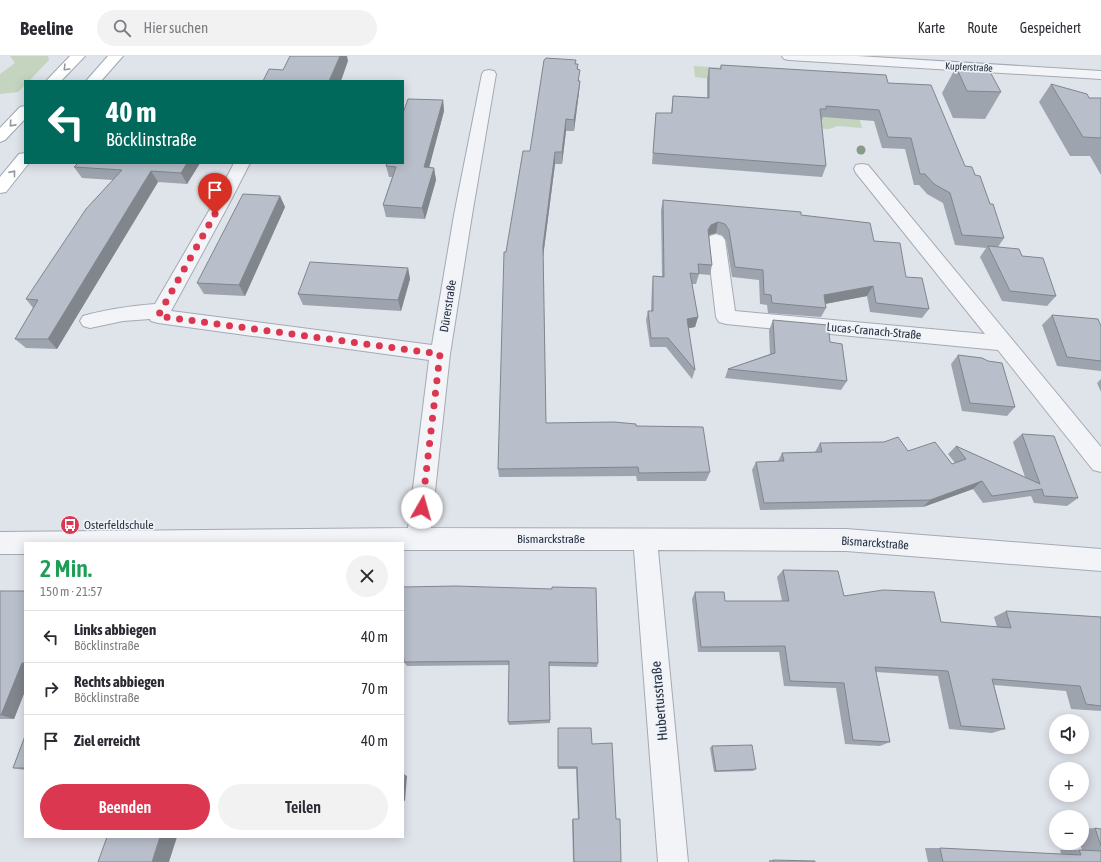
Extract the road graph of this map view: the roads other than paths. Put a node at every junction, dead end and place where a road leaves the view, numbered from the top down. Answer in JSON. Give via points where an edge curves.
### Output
{"nodes":[{"id":1,"x":78,"y":56,"type":"edge"},
{"id":2,"x":116,"y":56,"type":"edge"},
{"id":3,"x":789,"y":56,"type":"edge"},
{"id":4,"x":489,"y":74,"type":"dead end"},
{"id":5,"x":1101,"y":75,"type":"edge"},
{"id":6,"x":54,"y":80,"type":"edge"},
{"id":7,"x":94,"y":80,"type":"edge"},
{"id":8,"x":24,"y":111,"type":"edge"},
{"id":9,"x":0,"y":137,"type":"edge"},
{"id":10,"x":24,"y":159,"type":"edge"},
{"id":11,"x":241,"y":164,"type":"edge"},
{"id":12,"x":862,"y":169,"type":"dead end"},
{"id":13,"x":0,"y":188,"type":"edge"},
{"id":14,"x":716,"y":240,"type":"dead end"},
{"id":15,"x":160,"y":311,"type":"junction"},
{"id":16,"x":90,"y":321,"type":"dead end"},
{"id":17,"x":1005,"y":343,"type":"junction"},
{"id":18,"x":440,"y":354,"type":"junction"},
{"id":19,"x":1101,"y":463,"type":"edge"},
{"id":20,"x":418,"y":539,"type":"junction"},
{"id":21,"x":645,"y":540,"type":"junction"},
{"id":22,"x":104,"y":542,"type":"edge"},
{"id":23,"x":0,"y":543,"type":"edge"},
{"id":24,"x":24,"y":543,"type":"edge"},
{"id":25,"x":1101,"y":560,"type":"edge"},
{"id":26,"x":673,"y":862,"type":"edge"}],
"edges":[{"from":1,"to":6,"type":"main road","one_way":true},
{"from":2,"to":7,"type":"main road"},
{"from":3,"to":5,"type":"street","name":"Kupferstraße"},
{"from":4,"to":18,"type":"street","name":"Dürerstraße"},
{"from":8,"to":9,"type":"main road","one_way":true},
{"from":13,"to":10,"type":"main road","one_way":true},
{"from":11,"to":15,"type":"street"},
{"from":12,"to":17,"type":"street"},
{"from":14,"to":17,"type":"street","name":"Lucas-Cranach-Straße","via":[[726,318]]},
{"from":15,"to":16,"type":"street","via":[[123,314]]},
{"from":15,"to":18,"type":"street","via":[[158,316]]},
{"from":17,"to":19,"type":"street"},
{"from":18,"to":20,"type":"street","name":"Dürerstraße"},
{"from":20,"to":21,"type":"street","name":"Bismarckstraße"},
{"from":20,"to":22,"type":"street","name":"Bismarckstraße"},
{"from":21,"to":25,"type":"street","name":"Bismarckstraße","via":[[846,540]]},
{"from":21,"to":26,"type":"street","name":"Hubertusstraße"},
{"from":23,"to":24,"type":"street","name":"Bismarckstraße"}]}
